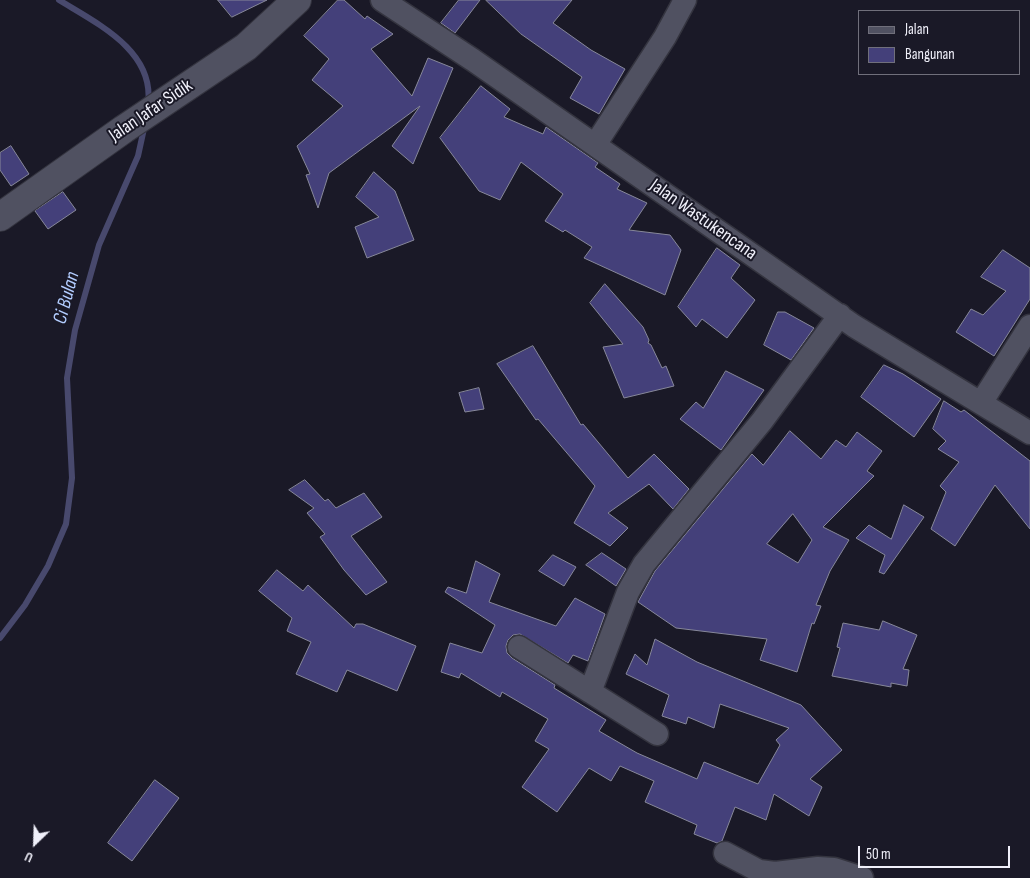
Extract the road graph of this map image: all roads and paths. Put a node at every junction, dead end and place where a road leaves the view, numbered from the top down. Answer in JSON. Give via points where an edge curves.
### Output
{"nodes":[{"id":1,"x":297,"y":0,"type":"edge"},
{"id":2,"x":382,"y":0,"type":"edge"},
{"id":3,"x":686,"y":0,"type":"edge"},
{"id":4,"x":595,"y":146,"type":"junction"},
{"id":5,"x":0,"y":217,"type":"edge"},
{"id":6,"x":840,"y":316,"type":"junction"},
{"id":7,"x":1030,"y":326,"type":"edge"},
{"id":8,"x":981,"y":403,"type":"junction"},
{"id":9,"x":1030,"y":433,"type":"edge"},
{"id":10,"x":519,"y":647,"type":"dead end"},
{"id":11,"x":590,"y":692,"type":"junction"},
{"id":12,"x":657,"y":734,"type":"dead end"},
{"id":13,"x":725,"y":853,"type":"dead end"},
{"id":14,"x":862,"y":878,"type":"edge"}],
"edges":[{"from":1,"to":5,"type":"street","name":"Jalan Jafar Sidik","via":[[246,47],[124,128]]},
{"from":2,"to":4,"type":"street","name":"Jalan Wastukencana"},
{"from":3,"to":4,"type":"street"},
{"from":4,"to":6,"type":"street","name":"Jalan Wastukencana"},
{"from":6,"to":8,"type":"street","name":"Jalan Wastukencana"},
{"from":6,"to":11,"type":"street","via":[[762,421],[644,564],[628,592]]},
{"from":7,"to":8,"type":"street"},
{"from":8,"to":9,"type":"street","name":"Jalan Wastukencana"},
{"from":10,"to":11,"type":"street"},
{"from":11,"to":12,"type":"street"},
{"from":13,"to":14,"type":"street","via":[[758,871],[834,869]]}]}
